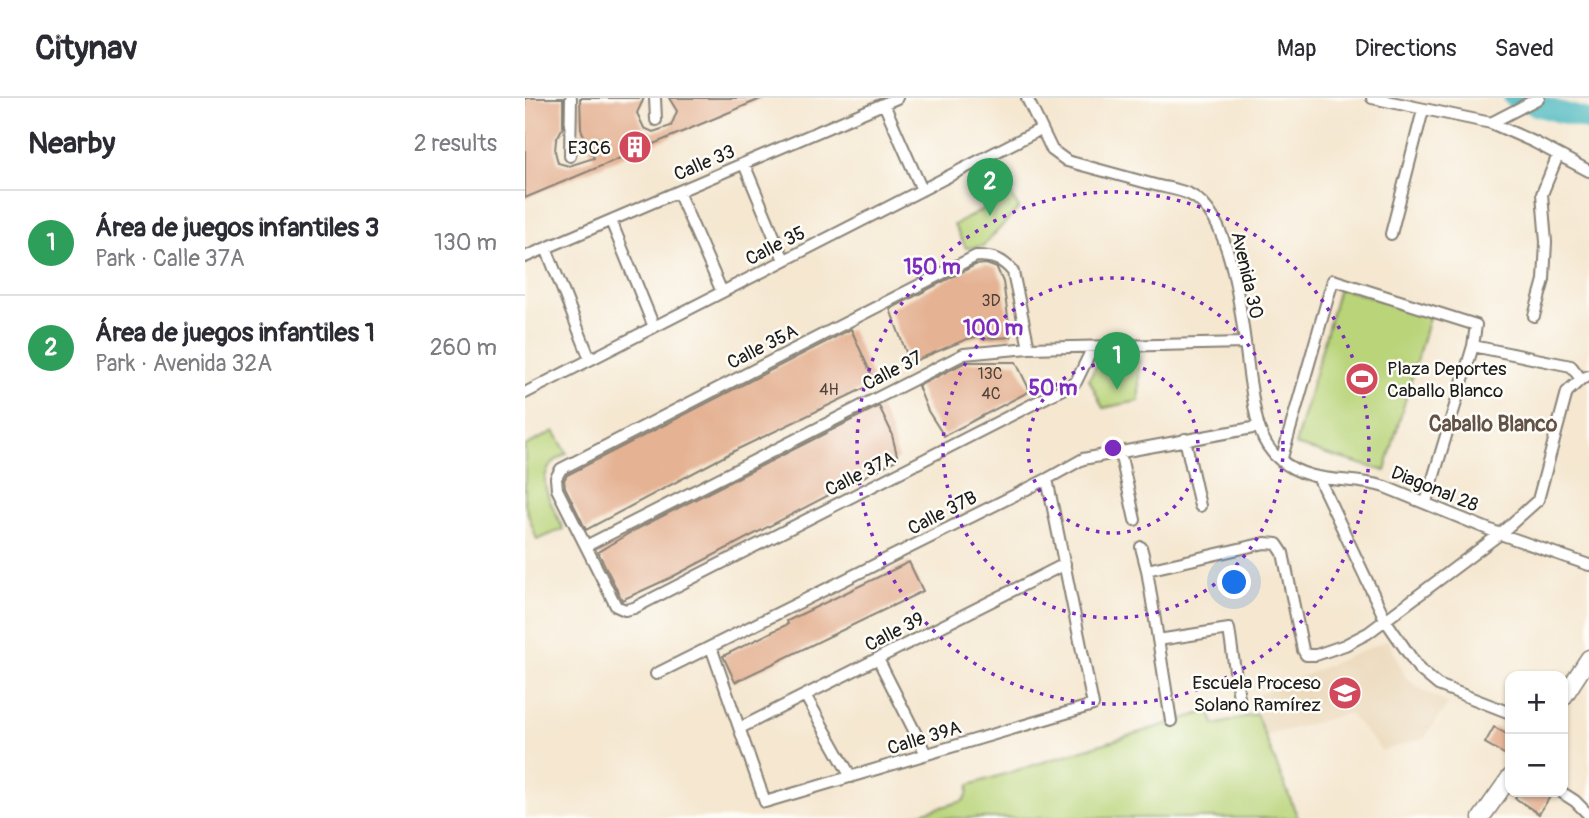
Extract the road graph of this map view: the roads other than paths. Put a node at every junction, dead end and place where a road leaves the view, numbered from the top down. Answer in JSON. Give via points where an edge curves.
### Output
{"nodes":[{"id":1,"x":571,"y":98,"type":"edge"},
{"id":2,"x":655,"y":98,"type":"edge"},
{"id":3,"x":897,"y":98,"type":"edge"},
{"id":4,"x":1027,"y":98,"type":"edge"},
{"id":5,"x":1372,"y":98,"type":"edge"},
{"id":6,"x":1539,"y":98,"type":"edge"},
{"id":7,"x":884,"y":104,"type":"junction"},
{"id":8,"x":1423,"y":110,"type":"junction"},
{"id":9,"x":656,"y":120,"type":"dead end"},
{"id":10,"x":1491,"y":123,"type":"junction"},
{"id":11,"x":1041,"y":129,"type":"junction"},
{"id":12,"x":1559,"y":155,"type":"junction"},
{"id":13,"x":570,"y":156,"type":"dead end"},
{"id":14,"x":744,"y":164,"type":"junction"},
{"id":15,"x":1589,"y":171,"type":"edge"},
{"id":16,"x":922,"y":190,"type":"junction"},
{"id":17,"x":678,"y":192,"type":"junction"},
{"id":18,"x":611,"y":221,"type":"junction"},
{"id":19,"x":1391,"y":234,"type":"dead end"},
{"id":20,"x":546,"y":248,"type":"junction"},
{"id":21,"x":525,"y":257,"type":"edge"},
{"id":22,"x":785,"y":260,"type":"junction"},
{"id":23,"x":722,"y":292,"type":"junction"},
{"id":24,"x":1534,"y":316,"type":"dead end"},
{"id":25,"x":654,"y":327,"type":"junction"},
{"id":26,"x":1244,"y":343,"type":"junction"},
{"id":27,"x":1473,"y":345,"type":"junction"},
{"id":28,"x":1093,"y":346,"type":"junction"},
{"id":29,"x":1029,"y":348,"type":"junction"},
{"id":30,"x":590,"y":359,"type":"junction"},
{"id":31,"x":1585,"y":377,"type":"edge"},
{"id":32,"x":525,"y":393,"type":"edge"},
{"id":33,"x":1258,"y":427,"type":"junction"},
{"id":34,"x":1185,"y":439,"type":"junction"},
{"id":35,"x":1270,"y":449,"type":"joint"},
{"id":36,"x":1119,"y":452,"type":"junction"},
{"id":37,"x":1281,"y":461,"type":"junction"},
{"id":38,"x":1047,"y":479,"type":"junction"},
{"id":39,"x":1319,"y":479,"type":"junction"},
{"id":40,"x":1426,"y":502,"type":"junction"},
{"id":41,"x":1200,"y":506,"type":"dead end"},
{"id":42,"x":1135,"y":520,"type":"dead end"},
{"id":43,"x":1500,"y":534,"type":"junction"},
{"id":44,"x":586,"y":545,"type":"junction"},
{"id":45,"x":1141,"y":547,"type":"dead end"},
{"id":46,"x":1065,"y":564,"type":"junction"},
{"id":47,"x":1589,"y":565,"type":"edge"},
{"id":48,"x":1147,"y":570,"type":"junction"},
{"id":49,"x":1386,"y":621,"type":"junction"},
{"id":50,"x":1158,"y":640,"type":"junction"},
{"id":51,"x":711,"y":647,"type":"junction"},
{"id":52,"x":1589,"y":657,"type":"edge"},
{"id":53,"x":878,"y":659,"type":"junction"},
{"id":54,"x":656,"y":674,"type":"dead end"},
{"id":55,"x":1568,"y":690,"type":"edge"},
{"id":56,"x":806,"y":695,"type":"junction"},
{"id":57,"x":1239,"y":698,"type":"dead end"},
{"id":58,"x":1505,"y":711,"type":"edge"},
{"id":59,"x":1171,"y":721,"type":"dead end"},
{"id":60,"x":740,"y":729,"type":"junction"},
{"id":61,"x":926,"y":754,"type":"junction"},
{"id":62,"x":851,"y":777,"type":"junction"},
{"id":63,"x":1505,"y":784,"type":"edge"},
{"id":64,"x":1568,"y":797,"type":"edge"},
{"id":65,"x":1589,"y":815,"type":"edge"},
{"id":66,"x":1481,"y":818,"type":"edge"}],
"edges":[{"from":1,"to":13,"type":"street"},
{"from":2,"to":9,"type":"street"},
{"from":3,"to":7,"type":"street","name":"Calle 33"},
{"from":4,"to":11,"type":"street","name":"Avenida 30"},
{"from":5,"to":8,"type":"street"},
{"from":6,"to":10,"type":"street"},
{"from":7,"to":14,"type":"street","name":"Calle 33"},
{"from":7,"to":16,"type":"street"},
{"from":8,"to":10,"type":"street"},
{"from":8,"to":19,"type":"street"},
{"from":10,"to":12,"type":"street"},
{"from":11,"to":16,"type":"street","name":"Calle 35"},
{"from":11,"to":26,"type":"street","name":"Avenida 30","via":[[1052,150],[1067,161],[1191,195],[1209,210],[1222,233],[1231,267]]},
{"from":12,"to":15,"type":"street"},
{"from":12,"to":24,"type":"street","via":[[1542,194],[1544,281]]},
{"from":14,"to":17,"type":"street","name":"Calle 33"},
{"from":14,"to":22,"type":"street"},
{"from":16,"to":22,"type":"street","name":"Calle 35"},
{"from":17,"to":18,"type":"street","name":"Calle 33"},
{"from":17,"to":23,"type":"street"},
{"from":18,"to":20,"type":"street","name":"Calle 33"},
{"from":18,"to":25,"type":"street"},
{"from":20,"to":21,"type":"street","name":"Calle 33"},
{"from":20,"to":30,"type":"street"},
{"from":22,"to":23,"type":"street","name":"Calle 35"},
{"from":23,"to":25,"type":"street","name":"Calle 35"},
{"from":25,"to":30,"type":"street","name":"Calle 35"},
{"from":26,"to":28,"type":"street","name":"Calle 37"},
{"from":26,"to":33,"type":"street","name":"Avenida 30"},
{"from":27,"to":31,"type":"street","via":[[1571,366]]},
{"from":27,"to":37,"type":"street","via":[[1476,325],[1333,280]]},
{"from":27,"to":40,"type":"street"},
{"from":28,"to":29,"type":"street","name":"Calle 37"},
{"from":28,"to":44,"type":"street","name":"Calle 37A","via":[[1076,382],[634,608],[616,606]]},
{"from":29,"to":44,"type":"street","name":"Calle 37","via":[[955,357]]},
{"from":29,"to":44,"type":"street","name":"Calle 35A","via":[[1013,272],[990,256],[976,256],[561,469],[557,489]]},
{"from":30,"to":32,"type":"street","name":"Calle 35"},
{"from":31,"to":43,"type":"street","via":[[1567,392],[1538,500]]},
{"from":33,"to":34,"type":"street","name":"Calle 37B"},
{"from":33,"to":35,"type":"street","name":"Avenida 30"},
{"from":34,"to":36,"type":"street","name":"Calle 37B"},
{"from":34,"to":41,"type":"street"},
{"from":35,"to":37,"type":"street","name":"Diagonal 28"},
{"from":36,"to":38,"type":"street","name":"Calle 37B","via":[[1083,459]]},
{"from":36,"to":42,"type":"street"},
{"from":37,"to":39,"type":"street","name":"Diagonal 28"},
{"from":38,"to":46,"type":"street"},
{"from":38,"to":51,"type":"street","name":"Calle 37B"},
{"from":39,"to":40,"type":"street","name":"Diagonal 28","via":[[1375,484]]},
{"from":39,"to":49,"type":"street"},
{"from":40,"to":43,"type":"street","name":"Diagonal 28"},
{"from":43,"to":47,"type":"street","name":"Diagonal 28"},
{"from":43,"to":49,"type":"street"},
{"from":45,"to":48,"type":"street"},
{"from":46,"to":53,"type":"street","name":"Calle 39"},
{"from":46,"to":61,"type":"street","name":"Calle 39A","via":[[1093,705]]},
{"from":48,"to":49,"type":"street","via":[[1271,543],[1281,547],[1306,654],[1345,645]]},
{"from":48,"to":50,"type":"street"},
{"from":49,"to":58,"type":"street","via":[[1429,679]]},
{"from":50,"to":57,"type":"street","via":[[1229,629]]},
{"from":50,"to":59,"type":"street"},
{"from":51,"to":54,"type":"street","name":"Calle 37B"},
{"from":51,"to":60,"type":"street"},
{"from":52,"to":55,"type":"main road"},
{"from":53,"to":56,"type":"street","name":"Calle 39"},
{"from":53,"to":61,"type":"street"},
{"from":56,"to":60,"type":"street","name":"Calle 39"},
{"from":56,"to":62,"type":"street"},
{"from":60,"to":62,"type":"street","name":"Calle 39A","via":[[765,802]]},
{"from":61,"to":62,"type":"street","name":"Calle 39A"},
{"from":63,"to":66,"type":"main road"},
{"from":64,"to":65,"type":"street"}]}
